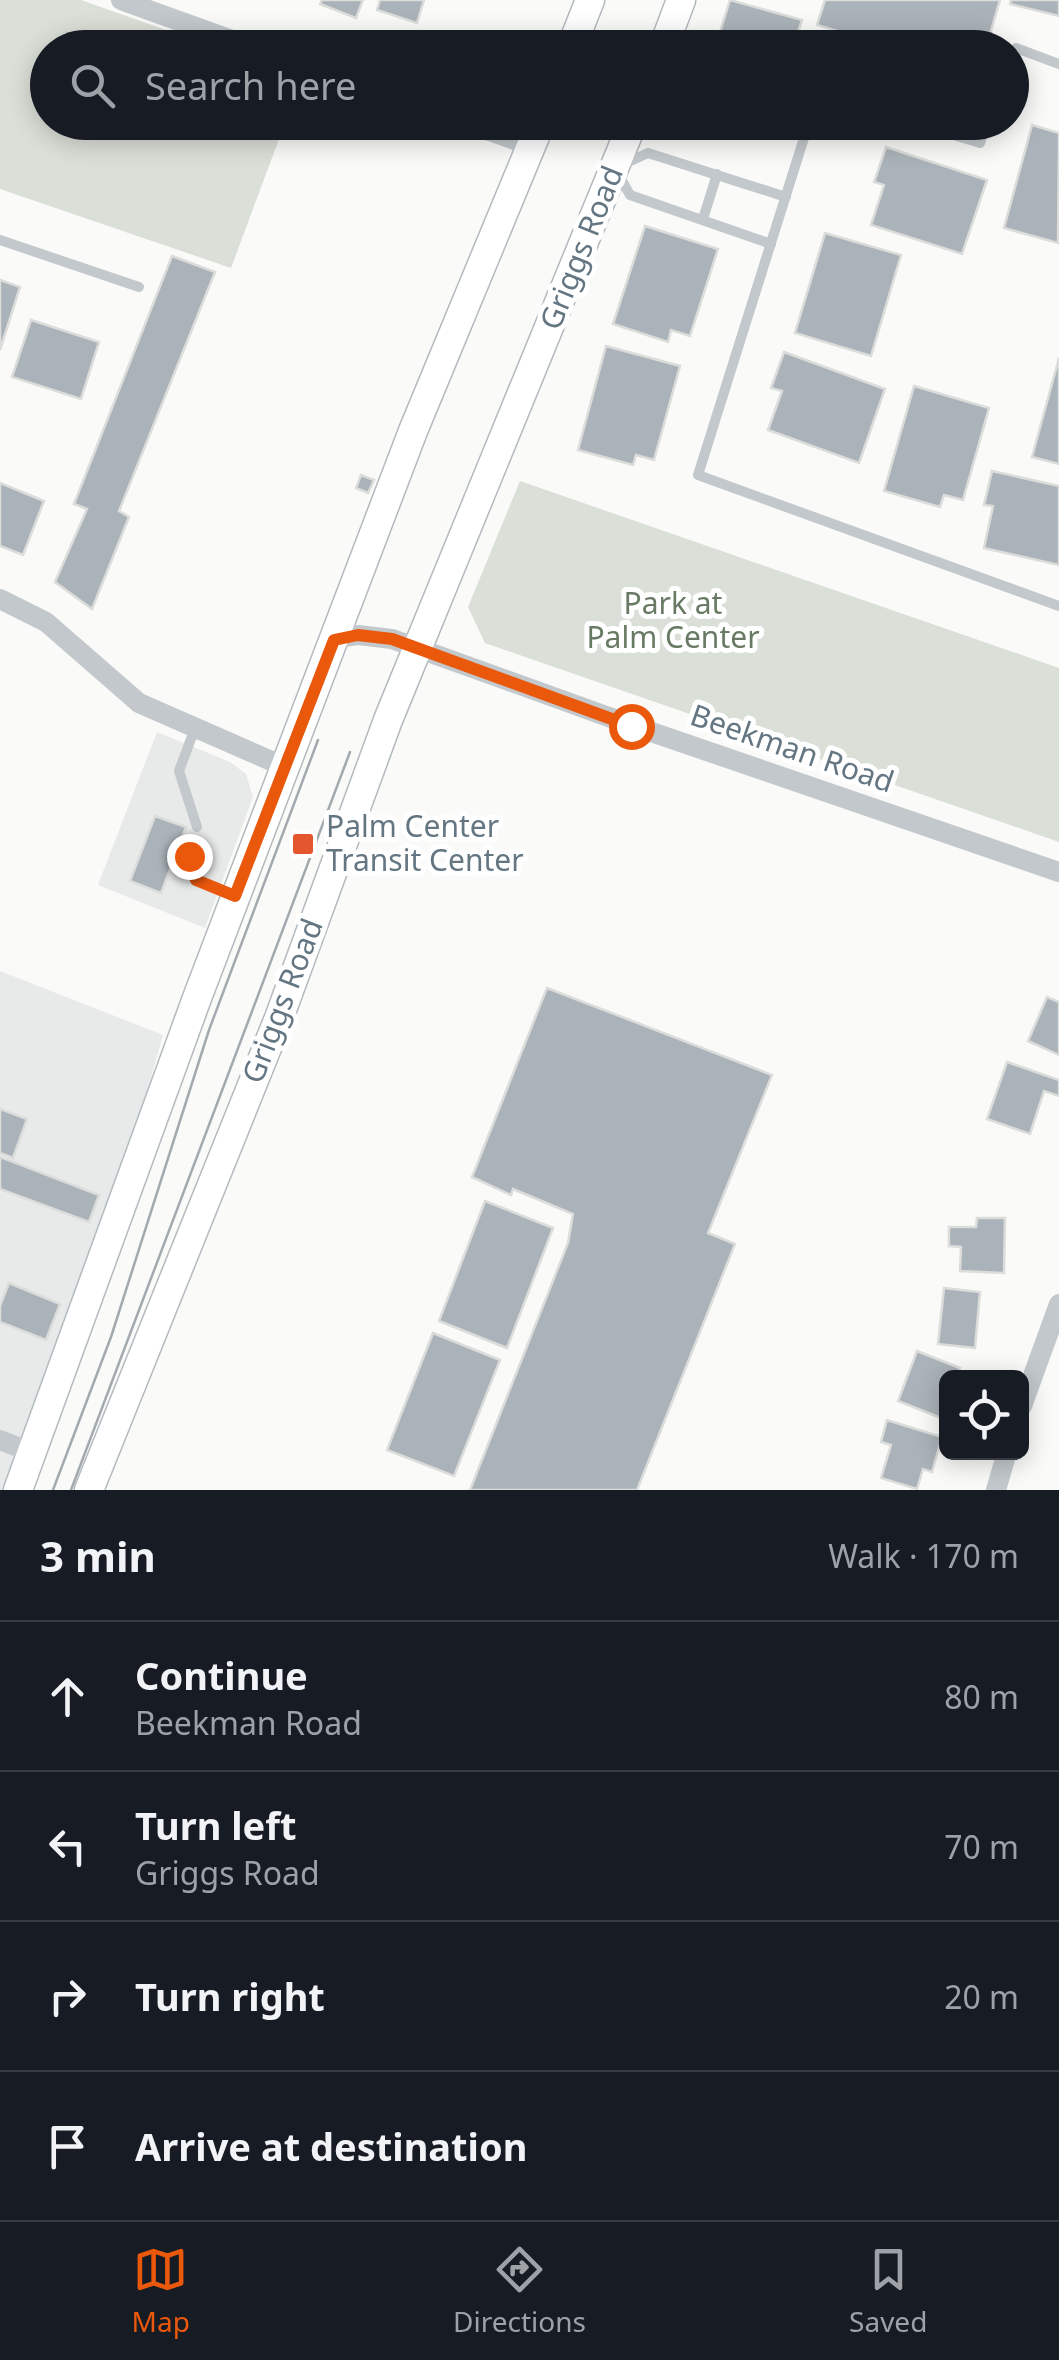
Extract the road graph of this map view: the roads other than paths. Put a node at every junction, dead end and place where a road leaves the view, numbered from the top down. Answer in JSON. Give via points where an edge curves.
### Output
{"nodes":[{"id":1,"x":121,"y":0,"type":"edge"},
{"id":2,"x":590,"y":0,"type":"edge"},
{"id":3,"x":682,"y":0,"type":"edge"},
{"id":4,"x":204,"y":30,"type":"edge"},
{"id":5,"x":578,"y":30,"type":"edge"},
{"id":6,"x":670,"y":30,"type":"edge"},
{"id":7,"x":1029,"y":53,"type":"edge"},
{"id":8,"x":1059,"y":64,"type":"edge"},
{"id":9,"x":534,"y":140,"type":"edge"},
{"id":10,"x":626,"y":140,"type":"edge"},
{"id":11,"x":803,"y":140,"type":"edge"},
{"id":12,"x":615,"y":168,"type":"junction"},
{"id":13,"x":717,"y":174,"type":"junction"},
{"id":14,"x":786,"y":197,"type":"junction"},
{"id":15,"x":703,"y":219,"type":"junction"},
{"id":16,"x":0,"y":240,"type":"edge"},
{"id":17,"x":771,"y":244,"type":"junction"},
{"id":18,"x":139,"y":287,"type":"dead end"},
{"id":19,"x":0,"y":599,"type":"edge"},
{"id":20,"x":1059,"y":606,"type":"edge"},
{"id":21,"x":334,"y":640,"type":"junction"},
{"id":22,"x":417,"y":648,"type":"junction"},
{"id":23,"x":196,"y":728,"type":"junction"},
{"id":24,"x":285,"y":768,"type":"junction"},
{"id":25,"x":197,"y":827,"type":"dead end"},
{"id":26,"x":189,"y":856,"type":"dead end"},
{"id":27,"x":1059,"y":872,"type":"edge"},
{"id":28,"x":235,"y":896,"type":"junction"},
{"id":29,"x":1059,"y":1304,"type":"edge"},
{"id":30,"x":1029,"y":1387,"type":"edge"},
{"id":31,"x":0,"y":1440,"type":"edge"},
{"id":32,"x":31,"y":1452,"type":"junction"},
{"id":33,"x":1004,"y":1460,"type":"edge"},
{"id":34,"x":18,"y":1490,"type":"edge"},
{"id":35,"x":89,"y":1490,"type":"edge"},
{"id":36,"x":996,"y":1490,"type":"edge"}],
"edges":[{"from":1,"to":4,"type":"street"},
{"from":2,"to":5,"type":"main road"},
{"from":3,"to":6,"type":"main road"},
{"from":7,"to":8,"type":"lane"},
{"from":9,"to":21,"type":"main road"},
{"from":10,"to":12,"type":"main road","name":"Griggs Road"},
{"from":11,"to":14,"type":"lane"},
{"from":12,"to":13,"type":"lane","via":[[648,154]]},
{"from":12,"to":15,"type":"lane","via":[[630,195]]},
{"from":12,"to":22,"type":"main road","name":"Griggs Road"},
{"from":13,"to":14,"type":"lane"},
{"from":13,"to":15,"type":"lane"},
{"from":14,"to":17,"type":"lane"},
{"from":15,"to":17,"type":"lane"},
{"from":16,"to":18,"type":"lane"},
{"from":17,"to":20,"type":"lane","via":[[698,475]]},
{"from":19,"to":23,"type":"street","via":[[46,622],[139,703]]},
{"from":21,"to":22,"type":"street","name":"Beekman Road","via":[[358,635]]},
{"from":21,"to":24,"type":"main road"},
{"from":22,"to":27,"type":"street","name":"Beekman Road"},
{"from":22,"to":35,"type":"main road","name":"Griggs Road","via":[[279,1018]]},
{"from":23,"to":24,"type":"street"},
{"from":23,"to":25,"type":"lane","via":[[179,771]]},
{"from":24,"to":28,"type":"main road"},
{"from":26,"to":28,"type":"lane","via":[[196,880]]},
{"from":28,"to":32,"type":"main road"},
{"from":29,"to":30,"type":"street"},
{"from":31,"to":32,"type":"street"},
{"from":32,"to":34,"type":"main road"},
{"from":33,"to":36,"type":"street"}]}
